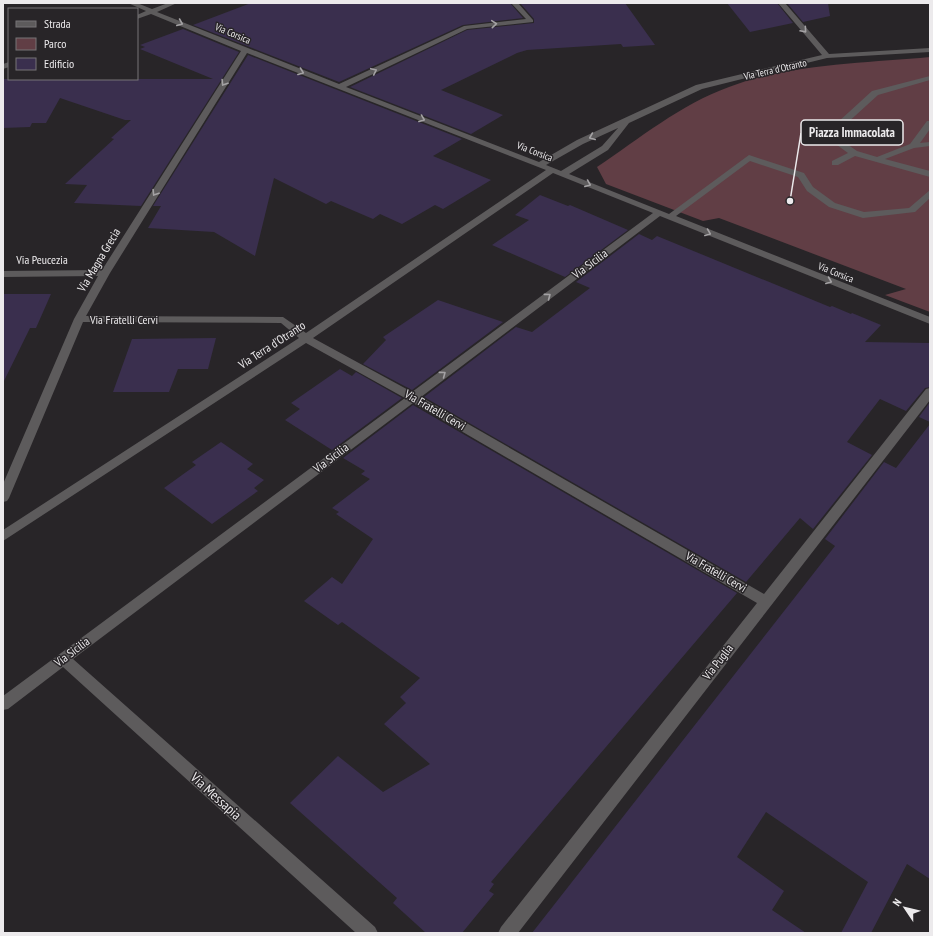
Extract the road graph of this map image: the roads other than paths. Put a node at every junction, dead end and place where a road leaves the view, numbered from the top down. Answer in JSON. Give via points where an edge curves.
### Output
{"nodes":[{"id":1,"x":132,"y":3,"type":"edge"},
{"id":2,"x":174,"y":3,"type":"edge"},
{"id":3,"x":514,"y":3,"type":"edge"},
{"id":4,"x":781,"y":3,"type":"edge"},
{"id":5,"x":153,"y":11,"type":"junction"},
{"id":6,"x":138,"y":17,"type":"edge"},
{"id":7,"x":245,"y":50,"type":"junction"},
{"id":8,"x":930,"y":50,"type":"edge"},
{"id":9,"x":827,"y":56,"type":"junction"},
{"id":10,"x":930,"y":78,"type":"edge"},
{"id":11,"x":339,"y":87,"type":"junction"},
{"id":12,"x":628,"y":121,"type":"junction"},
{"id":13,"x":930,"y":123,"type":"edge"},
{"id":14,"x":930,"y":144,"type":"edge"},
{"id":15,"x":913,"y":146,"type":"junction"},
{"id":16,"x":854,"y":153,"type":"junction"},
{"id":17,"x":878,"y":159,"type":"junction"},
{"id":18,"x":835,"y":163,"type":"dead end"},
{"id":19,"x":539,"y":165,"type":"junction"},
{"id":20,"x":552,"y":170,"type":"junction"},
{"id":21,"x":562,"y":174,"type":"junction"},
{"id":22,"x":930,"y":174,"type":"edge"},
{"id":23,"x":930,"y":193,"type":"edge"},
{"id":24,"x":659,"y":213,"type":"junction"},
{"id":25,"x":670,"y":218,"type":"junction"},
{"id":26,"x":105,"y":273,"type":"junction"},
{"id":27,"x":3,"y":274,"type":"edge"},
{"id":28,"x":79,"y":320,"type":"junction"},
{"id":29,"x":930,"y":321,"type":"edge"},
{"id":30,"x":306,"y":338,"type":"junction"},
{"id":31,"x":930,"y":392,"type":"edge"},
{"id":32,"x":412,"y":397,"type":"junction"},
{"id":33,"x":3,"y":498,"type":"edge"},
{"id":34,"x":3,"y":536,"type":"edge"},
{"id":35,"x":765,"y":601,"type":"junction"},
{"id":36,"x":63,"y":659,"type":"junction"},
{"id":37,"x":3,"y":704,"type":"edge"},
{"id":38,"x":369,"y":933,"type":"edge"},
{"id":39,"x":507,"y":933,"type":"edge"}],
"edges":[{"from":1,"to":5,"type":"street","name":"Via Corsica"},
{"from":2,"to":5,"type":"street"},
{"from":11,"to":3,"type":"street","one_way":true,"via":[[466,27],[531,21]]},
{"from":4,"to":9,"type":"street","one_way":true},
{"from":5,"to":6,"type":"street"},
{"from":5,"to":7,"type":"street","name":"Via Corsica","one_way":true},
{"from":7,"to":11,"type":"street","name":"Via Corsica","one_way":true},
{"from":7,"to":26,"type":"street","name":"Via Magna Grecia","one_way":true},
{"from":8,"to":9,"type":"street","name":"Via Terra d'Otranto"},
{"from":9,"to":12,"type":"street","name":"Via Terra d'Otranto","via":[[699,87]]},
{"from":10,"to":16,"type":"street","via":[[875,93],[829,135]]},
{"from":11,"to":19,"type":"street","name":"Via Corsica","one_way":true},
{"from":12,"to":19,"type":"street","name":"Via Terra d'Otranto","one_way":true,"via":[[580,142]]},
{"from":12,"to":21,"type":"street","via":[[605,148]]},
{"from":13,"to":15,"type":"street"},
{"from":14,"to":15,"type":"street"},
{"from":15,"to":17,"type":"street"},
{"from":16,"to":17,"type":"street"},
{"from":16,"to":18,"type":"street"},
{"from":17,"to":22,"type":"street"},
{"from":19,"to":20,"type":"street","name":"Via Corsica"},
{"from":20,"to":21,"type":"street","name":"Via Corsica"},
{"from":20,"to":30,"type":"street","name":"Via Terra d'Otranto"},
{"from":21,"to":24,"type":"street","name":"Via Corsica","one_way":true},
{"from":23,"to":25,"type":"street","via":[[912,210],[863,215],[832,205],[810,188],[801,175],[749,158]]},
{"from":24,"to":25,"type":"street","name":"Via Corsica"},
{"from":32,"to":24,"type":"street","name":"Via Sicilia","one_way":true},
{"from":25,"to":29,"type":"street","name":"Via Corsica","one_way":true},
{"from":26,"to":27,"type":"street","name":"Via Peucezia"},
{"from":26,"to":28,"type":"street","name":"Via Magna Grecia"},
{"from":28,"to":30,"type":"street","name":"Via Fratelli Cervi","via":[[283,320]]},
{"from":28,"to":33,"type":"street","name":"Via Magna Grecia"},
{"from":30,"to":32,"type":"street","name":"Via Fratelli Cervi"},
{"from":30,"to":34,"type":"street","name":"Via Terra d'Otranto"},
{"from":31,"to":35,"type":"street","name":"Via Puglia"},
{"from":32,"to":35,"type":"street","name":"Via Fratelli Cervi"},
{"from":32,"to":36,"type":"street","name":"Via Sicilia"},
{"from":35,"to":39,"type":"street","name":"Via Puglia"},
{"from":36,"to":37,"type":"street","name":"Via Sicilia"},
{"from":36,"to":38,"type":"street","name":"Via Messapia"}]}
